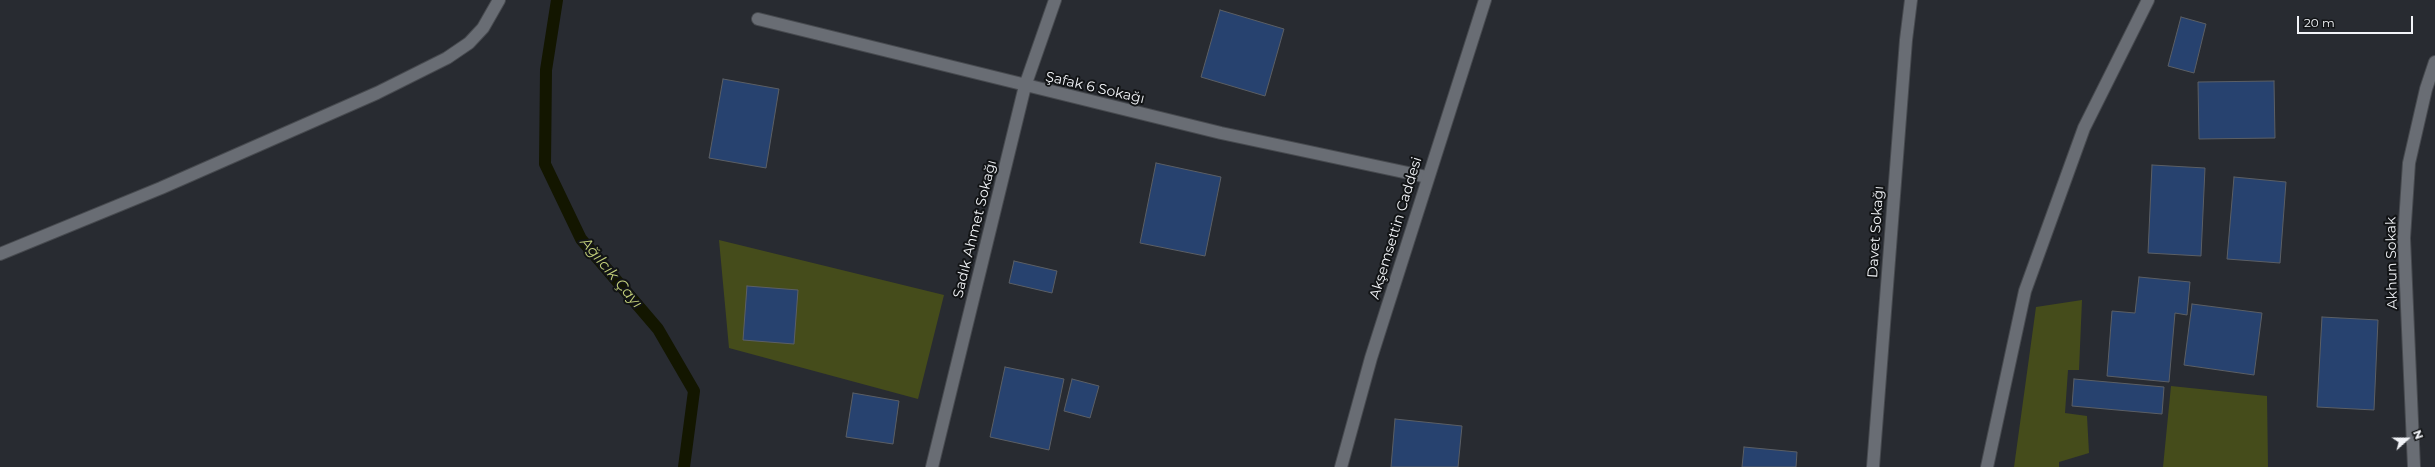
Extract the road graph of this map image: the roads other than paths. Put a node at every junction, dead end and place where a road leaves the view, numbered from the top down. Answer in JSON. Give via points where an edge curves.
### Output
{"nodes":[{"id":1,"x":498,"y":0,"type":"edge"},
{"id":2,"x":1055,"y":0,"type":"edge"},
{"id":3,"x":1485,"y":0,"type":"edge"},
{"id":4,"x":1911,"y":0,"type":"edge"},
{"id":5,"x":2148,"y":0,"type":"edge"},
{"id":6,"x":758,"y":19,"type":"dead end"},
{"id":7,"x":2435,"y":62,"type":"edge"},
{"id":8,"x":1025,"y":86,"type":"junction"},
{"id":9,"x":1427,"y":177,"type":"junction"},
{"id":10,"x":0,"y":254,"type":"edge"},
{"id":11,"x":932,"y":467,"type":"edge"},
{"id":12,"x":1341,"y":467,"type":"edge"},
{"id":13,"x":1873,"y":467,"type":"edge"},
{"id":14,"x":1987,"y":467,"type":"edge"},
{"id":15,"x":2414,"y":467,"type":"edge"}],
"edges":[{"from":1,"to":10,"type":"street","via":[[484,28],[469,43],[447,58],[377,93],[161,188]]},
{"from":2,"to":8,"type":"street","name":"Sadık Ahmet Sokağı"},
{"from":3,"to":9,"type":"street","name":"Akşemsettin Caddesi"},
{"from":4,"to":13,"type":"street","name":"Davet Sokağı"},
{"from":5,"to":14,"type":"street","via":[[2084,128],[2025,291]]},
{"from":6,"to":8,"type":"street","name":"Şafak 6 Sokağı"},
{"from":7,"to":15,"type":"street","name":"Akhun Sokak","via":[[2409,163],[2404,238]]},
{"from":8,"to":9,"type":"street","name":"Şafak 6 Sokağı","via":[[1221,133]]},
{"from":8,"to":11,"type":"street","name":"Sadık Ahmet Sokağı"},
{"from":9,"to":12,"type":"street","name":"Akşemsettin Caddesi","via":[[1371,358]]}]}
